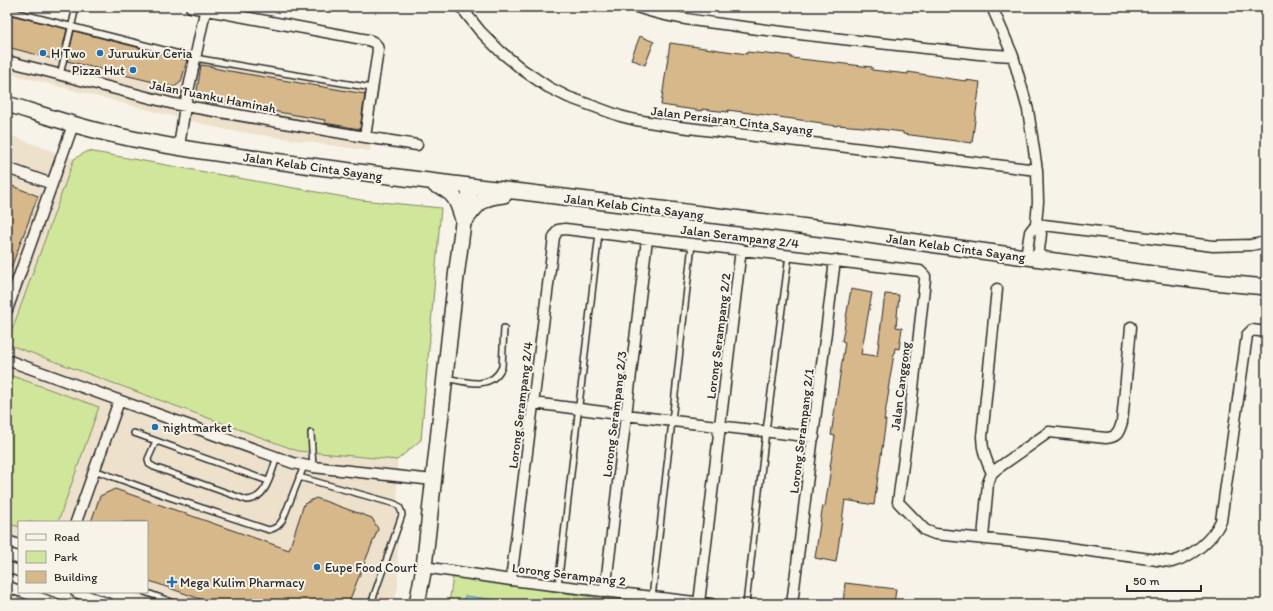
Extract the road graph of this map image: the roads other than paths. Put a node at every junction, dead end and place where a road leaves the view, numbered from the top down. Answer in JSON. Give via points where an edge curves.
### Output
{"nodes":[{"id":1,"x":76,"y":7,"type":"edge"},
{"id":2,"x":191,"y":7,"type":"edge"},
{"id":3,"x":283,"y":7,"type":"edge"},
{"id":4,"x":289,"y":7,"type":"edge"},
{"id":5,"x":461,"y":7,"type":"edge"},
{"id":6,"x":637,"y":7,"type":"edge"},
{"id":7,"x":992,"y":7,"type":"edge"},
{"id":8,"x":206,"y":9,"type":"edge"},
{"id":9,"x":7,"y":10,"type":"edge"},
{"id":10,"x":71,"y":26,"type":"junction"},
{"id":11,"x":1013,"y":56,"type":"junction"},
{"id":12,"x":196,"y":58,"type":"junction"},
{"id":13,"x":7,"y":61,"type":"edge"},
{"id":14,"x":60,"y":75,"type":"junction"},
{"id":15,"x":372,"y":88,"type":"junction"},
{"id":16,"x":7,"y":104,"type":"edge"},
{"id":17,"x":185,"y":106,"type":"junction"},
{"id":18,"x":73,"y":125,"type":"junction"},
{"id":19,"x":365,"y":138,"type":"junction"},
{"id":20,"x":416,"y":145,"type":"dead end"},
{"id":21,"x":179,"y":147,"type":"junction"},
{"id":22,"x":7,"y":168,"type":"edge"},
{"id":23,"x":1036,"y":170,"type":"junction"},
{"id":24,"x":424,"y":181,"type":"junction"},
{"id":25,"x":52,"y":184,"type":"junction"},
{"id":26,"x":471,"y":187,"type":"junction"},
{"id":27,"x":523,"y":192,"type":"junction"},
{"id":28,"x":464,"y":223,"type":"junction"},
{"id":29,"x":1036,"y":224,"type":"junction"},
{"id":30,"x":599,"y":233,"type":"junction"},
{"id":31,"x":555,"y":234,"type":"joint"},
{"id":32,"x":647,"y":239,"type":"junction"},
{"id":33,"x":1266,"y":242,"type":"edge"},
{"id":34,"x":692,"y":243,"type":"junction"},
{"id":35,"x":741,"y":249,"type":"junction"},
{"id":36,"x":789,"y":255,"type":"junction"},
{"id":37,"x":1032,"y":257,"type":"junction"},
{"id":38,"x":835,"y":260,"type":"junction"},
{"id":39,"x":923,"y":273,"type":"joint"},
{"id":40,"x":1266,"y":287,"type":"edge"},
{"id":41,"x":998,"y":288,"type":"dead end"},
{"id":42,"x":7,"y":310,"type":"edge"},
{"id":43,"x":1131,"y":327,"type":"dead end"},
{"id":44,"x":504,"y":328,"type":"dead end"},
{"id":45,"x":1266,"y":332,"type":"edge"},
{"id":46,"x":7,"y":360,"type":"edge"},
{"id":47,"x":444,"y":378,"type":"junction"},
{"id":48,"x":119,"y":401,"type":"junction"},
{"id":49,"x":533,"y":403,"type":"junction"},
{"id":50,"x":578,"y":409,"type":"junction"},
{"id":51,"x":627,"y":415,"type":"junction"},
{"id":52,"x":673,"y":421,"type":"junction"},
{"id":53,"x":720,"y":426,"type":"junction"},
{"id":54,"x":766,"y":431,"type":"junction"},
{"id":55,"x":134,"y":433,"type":"dead end"},
{"id":56,"x":311,"y":433,"type":"dead end"},
{"id":57,"x":814,"y":437,"type":"junction"},
{"id":58,"x":156,"y":441,"type":"junction"},
{"id":59,"x":277,"y":457,"type":"junction"},
{"id":60,"x":308,"y":466,"type":"junction"},
{"id":61,"x":94,"y":470,"type":"junction"},
{"id":62,"x":992,"y":473,"type":"junction"},
{"id":63,"x":299,"y":477,"type":"junction"},
{"id":64,"x":433,"y":480,"type":"junction"},
{"id":65,"x":268,"y":481,"type":"junction"},
{"id":66,"x":76,"y":521,"type":"edge"},
{"id":67,"x":983,"y":538,"type":"junction"},
{"id":68,"x":7,"y":540,"type":"edge"},
{"id":69,"x":18,"y":545,"type":"edge"},
{"id":70,"x":7,"y":566,"type":"edge"},
{"id":71,"x":424,"y":567,"type":"junction"},
{"id":72,"x":18,"y":571,"type":"edge"},
{"id":73,"x":511,"y":580,"type":"junction"},
{"id":74,"x":7,"y":586,"type":"edge"},
{"id":75,"x":558,"y":586,"type":"junction"},
{"id":76,"x":18,"y":591,"type":"edge"},
{"id":77,"x":604,"y":592,"type":"junction"},
{"id":78,"x":26,"y":593,"type":"edge"},
{"id":79,"x":79,"y":593,"type":"edge"},
{"id":80,"x":148,"y":593,"type":"edge"},
{"id":81,"x":652,"y":601,"type":"edge"},
{"id":82,"x":699,"y":603,"type":"junction"},
{"id":83,"x":56,"y":604,"type":"edge"},
{"id":84,"x":109,"y":604,"type":"edge"},
{"id":85,"x":177,"y":604,"type":"edge"},
{"id":86,"x":371,"y":604,"type":"edge"},
{"id":87,"x":418,"y":604,"type":"edge"},
{"id":88,"x":711,"y":604,"type":"edge"},
{"id":89,"x":746,"y":604,"type":"edge"},
{"id":90,"x":792,"y":604,"type":"edge"}],
"edges":[{"from":1,"to":10,"type":"lane"},
{"from":2,"to":8,"type":"street"},
{"from":3,"to":4,"type":"lane"},
{"from":5,"to":23,"type":"street","name":"Jalan Persiaran Cinta Sayang","via":[[500,51],[535,80],[568,97],[620,116],[680,127]]},
{"from":6,"to":11,"type":"street","via":[[691,20],[767,30]]},
{"from":7,"to":11,"type":"street"},
{"from":8,"to":12,"type":"street"},
{"from":8,"to":15,"type":"street","via":[[373,41],[378,50]]},
{"from":9,"to":10,"type":"lane"},
{"from":10,"to":12,"type":"lane"},
{"from":10,"to":14,"type":"lane"},
{"from":11,"to":23,"type":"street","via":[[1028,110]]},
{"from":12,"to":15,"type":"lane"},
{"from":12,"to":17,"type":"street"},
{"from":13,"to":14,"type":"street","name":"Jalan Tuanku Haminah"},
{"from":14,"to":17,"type":"street","name":"Jalan Tuanku Haminah"},
{"from":15,"to":19,"type":"street"},
{"from":16,"to":18,"type":"main road","name":"Jalan Kelab Cinta Sayang"},
{"from":17,"to":19,"type":"street","name":"Jalan Tuanku Haminah"},
{"from":17,"to":21,"type":"street"},
{"from":18,"to":21,"type":"main road","name":"Jalan Kelab Cinta Sayang"},
{"from":18,"to":25,"type":"street"},
{"from":19,"to":20,"type":"street","name":"Jalan Tuanku Haminah"},
{"from":21,"to":24,"type":"main road","name":"Jalan Kelab Cinta Sayang"},
{"from":22,"to":25,"type":"street"},
{"from":23,"to":29,"type":"street"},
{"from":24,"to":26,"type":"main road","name":"Jalan Kelab Cinta Sayang"},
{"from":24,"to":28,"type":"main road","via":[[440,186],[454,196]]},
{"from":25,"to":42,"type":"street"},
{"from":26,"to":27,"type":"main road","name":"Jalan Kelab Cinta Sayang"},
{"from":26,"to":28,"type":"main road"},
{"from":27,"to":28,"type":"main road","via":[[488,197],[475,207]]},
{"from":27,"to":37,"type":"main road","name":"Jalan Kelab Cinta Sayang"},
{"from":28,"to":47,"type":"main road"},
{"from":29,"to":33,"type":"street","via":[[1213,246]]},
{"from":29,"to":37,"type":"street","via":[[1030,232]]},
{"from":30,"to":31,"type":"street","name":"Jalan Serampang 2/4","via":[[565,229],[558,230]]},
{"from":30,"to":32,"type":"street","name":"Jalan Serampang 2/4"},
{"from":30,"to":50,"type":"lane"},
{"from":31,"to":49,"type":"street","name":"Lorong Serampang 2/4"},
{"from":32,"to":34,"type":"street","name":"Jalan Serampang 2/4"},
{"from":32,"to":51,"type":"street","name":"Lorong Serampang 2/3"},
{"from":34,"to":35,"type":"street","name":"Jalan Serampang 2/4"},
{"from":34,"to":52,"type":"lane"},
{"from":35,"to":36,"type":"street","name":"Jalan Serampang 2/4"},
{"from":35,"to":53,"type":"street","name":"Lorong Serampang 2/2"},
{"from":36,"to":38,"type":"street","name":"Jalan Serampang 2/4"},
{"from":36,"to":54,"type":"lane"},
{"from":37,"to":40,"type":"main road","name":"Jalan Kelab Cinta Sayang"},
{"from":38,"to":39,"type":"street","name":"Jalan Serampang 2/4"},
{"from":38,"to":57,"type":"street","name":"Lorong Serampang 2/1"},
{"from":39,"to":67,"type":"street","name":"Jalan Canggong","via":[[912,398],[898,502],[930,533]]},
{"from":41,"to":62,"type":"street","via":[[982,437],[984,455]]},
{"from":43,"to":62,"type":"street","via":[[1122,422],[1117,434],[1106,438],[1049,432]]},
{"from":44,"to":47,"type":"lane","via":[[502,367],[493,379],[479,384]]},
{"from":45,"to":67,"type":"street","via":[[1252,330],[1247,335],[1221,521],[1216,532],[1202,546],[1182,559],[1172,562]]},
{"from":46,"to":48,"type":"street"},
{"from":47,"to":64,"type":"main road"},
{"from":48,"to":59,"type":"street"},
{"from":48,"to":61,"type":"street"},
{"from":49,"to":50,"type":"street"},
{"from":49,"to":73,"type":"street","name":"Lorong Serampang 2/4"},
{"from":50,"to":51,"type":"street"},
{"from":50,"to":75,"type":"lane"},
{"from":51,"to":52,"type":"street"},
{"from":51,"to":77,"type":"street","name":"Lorong Serampang 2/3"},
{"from":52,"to":53,"type":"street"},
{"from":52,"to":81,"type":"lane"},
{"from":53,"to":54,"type":"street"},
{"from":53,"to":82,"type":"street","name":"Lorong Serampang 2/2"},
{"from":54,"to":57,"type":"street"},
{"from":54,"to":89,"type":"lane"},
{"from":55,"to":58,"type":"lane"},
{"from":56,"to":60,"type":"lane"},
{"from":57,"to":90,"type":"street","name":"Lorong Serampang 2/1"},
{"from":58,"to":65,"type":"lane"},
{"from":58,"to":65,"type":"lane","via":[[148,459],[149,464],[206,487],[254,500],[264,490]]},
{"from":59,"to":60,"type":"street"},
{"from":59,"to":65,"type":"lane"},
{"from":60,"to":63,"type":"lane"},
{"from":60,"to":64,"type":"street"},
{"from":61,"to":63,"type":"lane","via":[[269,530],[280,525]]},
{"from":61,"to":66,"type":"street"},
{"from":62,"to":67,"type":"street","via":[[988,483]]},
{"from":63,"to":86,"type":"lane","via":[[397,504],[401,509],[402,515]]},
{"from":64,"to":71,"type":"main road"},
{"from":68,"to":69,"type":"street"},
{"from":70,"to":72,"type":"street"},
{"from":71,"to":73,"type":"street","name":"Lorong Serampang 2"},
{"from":71,"to":87,"type":"main road"},
{"from":73,"to":75,"type":"street","name":"Lorong Serampang 2"},
{"from":74,"to":76,"type":"street"},
{"from":75,"to":77,"type":"street","name":"Lorong Serampang 2"},
{"from":77,"to":81,"type":"street","name":"Lorong Serampang 2"},
{"from":78,"to":83,"type":"street"},
{"from":79,"to":84,"type":"street"},
{"from":80,"to":85,"type":"lane"},
{"from":81,"to":82,"type":"street","name":"Lorong Serampang 2"},
{"from":82,"to":88,"type":"street","name":"Lorong Serampang 2"}]}
